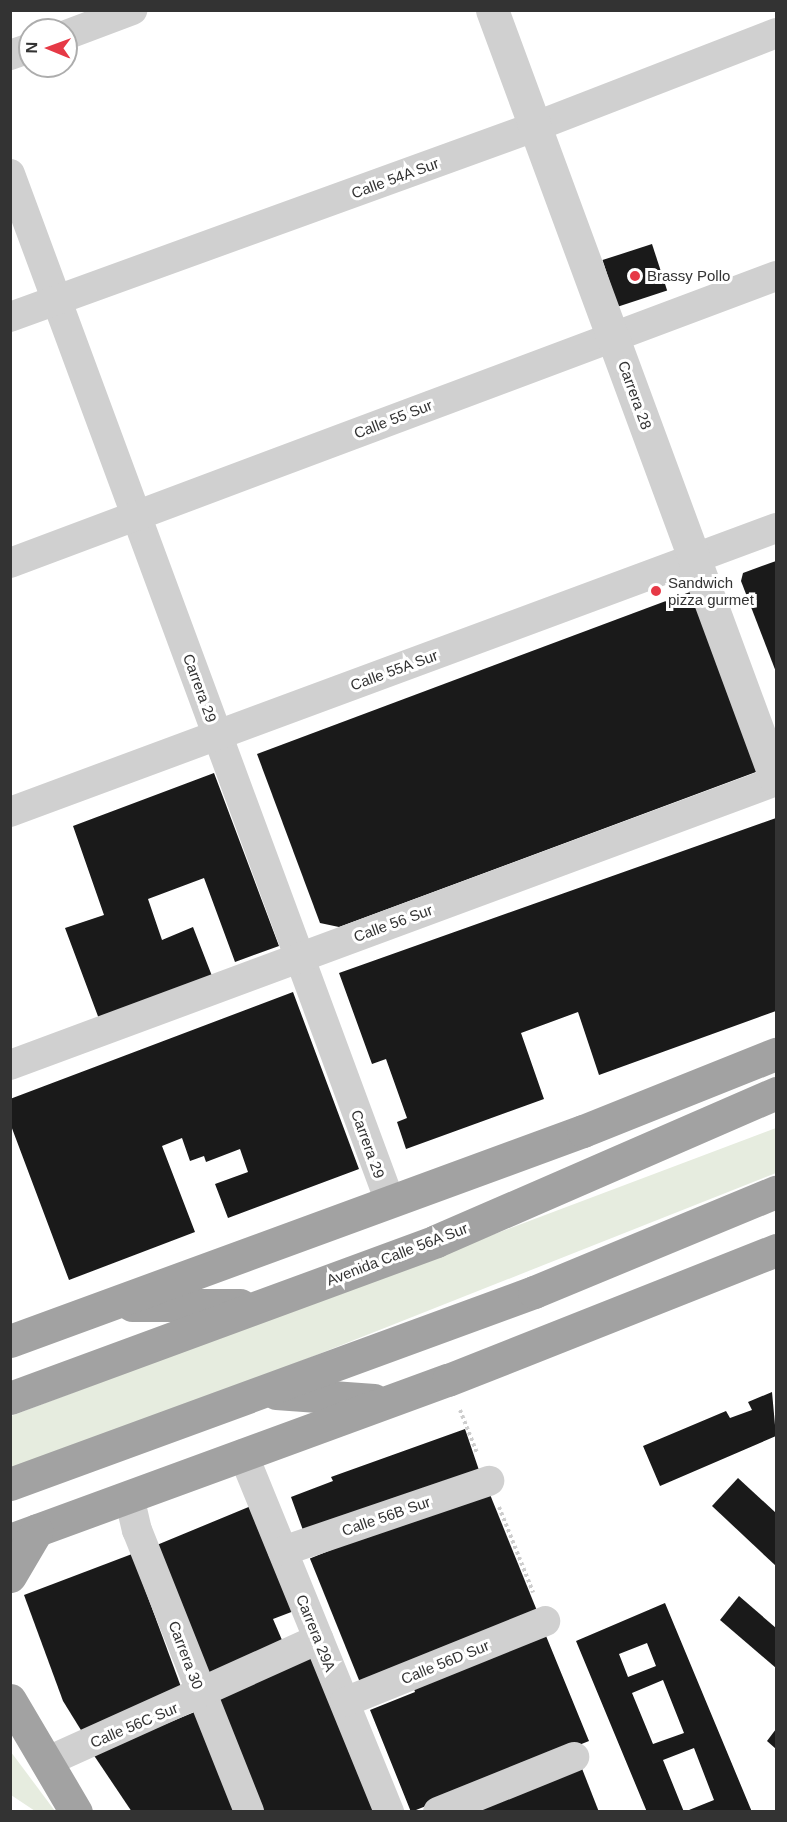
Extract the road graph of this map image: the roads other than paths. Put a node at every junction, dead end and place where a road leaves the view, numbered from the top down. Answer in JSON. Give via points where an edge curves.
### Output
{"nodes":[{"id":1,"x":132,"y":10,"type":"edge"},
{"id":2,"x":492,"y":10,"type":"edge"},
{"id":3,"x":78,"y":30,"type":"edge"},
{"id":4,"x":777,"y":33,"type":"edge"},
{"id":5,"x":534,"y":127,"type":"junction"},
{"id":6,"x":10,"y":174,"type":"edge"},
{"id":7,"x":777,"y":276,"type":"edge"},
{"id":8,"x":57,"y":300,"type":"junction"},
{"id":9,"x":10,"y":316,"type":"edge"},
{"id":10,"x":613,"y":337,"type":"junction"},
{"id":11,"x":136,"y":515,"type":"junction"},
{"id":12,"x":777,"y":528,"type":"edge"},
{"id":13,"x":695,"y":558,"type":"junction"},
{"id":14,"x":10,"y":563,"type":"edge"},
{"id":15,"x":218,"y":735,"type":"junction"},
{"id":16,"x":777,"y":781,"type":"edge"},
{"id":17,"x":10,"y":812,"type":"edge"},
{"id":18,"x":299,"y":958,"type":"junction"},
{"id":19,"x":777,"y":1054,"type":"edge"},
{"id":20,"x":10,"y":1065,"type":"edge"},
{"id":21,"x":777,"y":1093,"type":"edge"},
{"id":22,"x":777,"y":1192,"type":"edge"},
{"id":23,"x":390,"y":1202,"type":"junction"},
{"id":24,"x":777,"y":1250,"type":"edge"},
{"id":25,"x":110,"y":1305,"type":"junction"},
{"id":26,"x":262,"y":1305,"type":"junction"},
{"id":27,"x":10,"y":1341,"type":"edge"},
{"id":28,"x":263,"y":1392,"type":"junction"},
{"id":29,"x":10,"y":1398,"type":"edge"},
{"id":30,"x":385,"y":1401,"type":"junction"},
{"id":31,"x":243,"y":1454,"type":"junction"},
{"id":32,"x":489,"y":1480,"type":"dead end"},
{"id":33,"x":10,"y":1484,"type":"edge"},
{"id":34,"x":129,"y":1496,"type":"junction"},
{"id":35,"x":24,"y":1535,"type":"edge"},
{"id":36,"x":283,"y":1551,"type":"junction"},
{"id":37,"x":10,"y":1576,"type":"edge"},
{"id":38,"x":545,"y":1621,"type":"dead end"},
{"id":39,"x":318,"y":1639,"type":"junction"},
{"id":40,"x":201,"y":1695,"type":"junction"},
{"id":41,"x":10,"y":1700,"type":"edge"},
{"id":42,"x":345,"y":1702,"type":"junction"},
{"id":43,"x":574,"y":1757,"type":"dead end"},
{"id":44,"x":46,"y":1762,"type":"junction"},
{"id":45,"x":76,"y":1812,"type":"edge"},
{"id":46,"x":249,"y":1812,"type":"edge"},
{"id":47,"x":389,"y":1812,"type":"edge"},
{"id":48,"x":438,"y":1812,"type":"edge"}],
"edges":[{"from":1,"to":3,"type":"street"},
{"from":2,"to":5,"type":"street","name":"Carrera 28"},
{"from":4,"to":5,"type":"street","name":"Calle 54A Sur"},
{"from":5,"to":8,"type":"street","name":"Calle 54A Sur"},
{"from":5,"to":10,"type":"street","name":"Carrera 28"},
{"from":6,"to":8,"type":"street","name":"Carrera 29"},
{"from":7,"to":10,"type":"street","name":"Calle 55 Sur"},
{"from":8,"to":9,"type":"street","name":"Calle 54A Sur"},
{"from":8,"to":11,"type":"street","name":"Carrera 29"},
{"from":10,"to":11,"type":"street","name":"Calle 55 Sur"},
{"from":10,"to":13,"type":"street","name":"Carrera 28"},
{"from":11,"to":14,"type":"street","name":"Calle 55 Sur"},
{"from":11,"to":15,"type":"street","name":"Carrera 29"},
{"from":12,"to":13,"type":"street","name":"Calle 55A Sur"},
{"from":13,"to":15,"type":"street","name":"Calle 55A Sur"},
{"from":13,"to":16,"type":"street","name":"Carrera 28"},
{"from":15,"to":17,"type":"street","name":"Calle 55A Sur"},
{"from":15,"to":18,"type":"street","name":"Carrera 29"},
{"from":16,"to":18,"type":"street","name":"Calle 56 Sur"},
{"from":18,"to":20,"type":"street","name":"Calle 56 Sur"},
{"from":18,"to":23,"type":"street","name":"Carrera 29"},
{"from":19,"to":23,"type":"highway"},
{"from":21,"to":26,"type":"highway","name":"Avenida Calle 56A Sur","via":[[436,1241]]},
{"from":22,"to":28,"type":"highway","via":[[555,1284]]},
{"from":23,"to":25,"type":"highway"},
{"from":24,"to":30,"type":"highway"},
{"from":25,"to":26,"type":"highway"},
{"from":25,"to":27,"type":"highway"},
{"from":26,"to":29,"type":"highway","name":"Avenida Calle 56A Sur"},
{"from":28,"to":30,"type":"highway"},
{"from":28,"to":33,"type":"highway"},
{"from":30,"to":31,"type":"highway"},
{"from":31,"to":34,"type":"highway"},
{"from":31,"to":36,"type":"street","name":"Carrera 29A"},
{"from":32,"to":36,"type":"street","name":"Calle 56B Sur"},
{"from":34,"to":35,"type":"highway"},
{"from":34,"to":40,"type":"street","name":"Carrera 30","via":[[137,1530]]},
{"from":35,"to":37,"type":"highway"},
{"from":36,"to":39,"type":"street","name":"Carrera 29A"},
{"from":38,"to":42,"type":"street","name":"Calle 56D Sur"},
{"from":39,"to":40,"type":"street","name":"Calle 56C Sur"},
{"from":39,"to":42,"type":"street","name":"Carrera 29A"},
{"from":40,"to":44,"type":"street","name":"Calle 56C Sur"},
{"from":40,"to":46,"type":"street","name":"Carrera 30"},
{"from":41,"to":44,"type":"highway"},
{"from":42,"to":47,"type":"street","name":"Carrera 29A"},
{"from":43,"to":48,"type":"street"},
{"from":44,"to":45,"type":"highway"}]}
